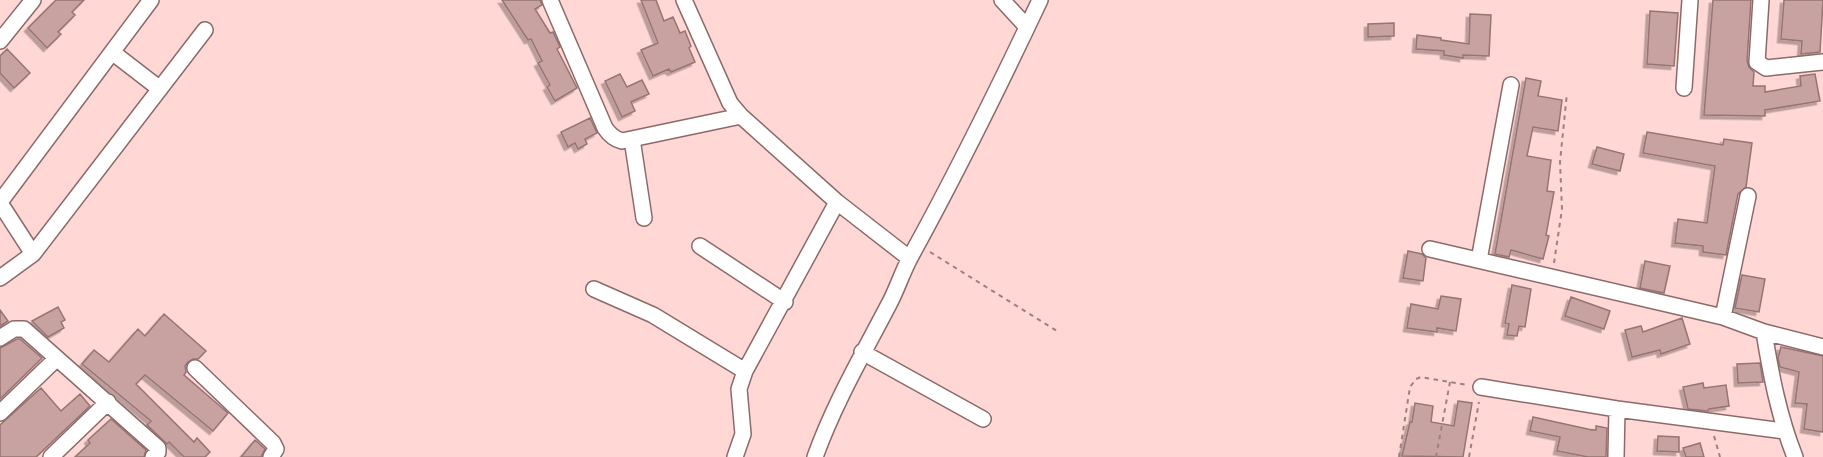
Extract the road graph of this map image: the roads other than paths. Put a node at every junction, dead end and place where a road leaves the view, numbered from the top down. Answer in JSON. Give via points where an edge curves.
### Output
{"nodes":[{"id":1,"x":33,"y":0,"type":"edge"},
{"id":2,"x":151,"y":0,"type":"edge"},
{"id":3,"x":550,"y":0,"type":"edge"},
{"id":4,"x":684,"y":0,"type":"edge"},
{"id":5,"x":1002,"y":0,"type":"edge"},
{"id":6,"x":1040,"y":0,"type":"edge"},
{"id":7,"x":1690,"y":0,"type":"edge"},
{"id":8,"x":1761,"y":0,"type":"edge"},
{"id":9,"x":1027,"y":27,"type":"junction"},
{"id":10,"x":205,"y":30,"type":"dead end"},
{"id":11,"x":0,"y":41,"type":"edge"},
{"id":12,"x":112,"y":52,"type":"junction"},
{"id":13,"x":1823,"y":62,"type":"edge"},
{"id":14,"x":1511,"y":86,"type":"dead end"},
{"id":15,"x":1684,"y":88,"type":"dead end"},
{"id":16,"x":160,"y":89,"type":"junction"},
{"id":17,"x":741,"y":116,"type":"junction"},
{"id":18,"x":632,"y":138,"type":"junction"},
{"id":19,"x":1748,"y":196,"type":"dead end"},
{"id":20,"x":837,"y":202,"type":"junction"},
{"id":21,"x":0,"y":203,"type":"edge"},
{"id":22,"x":644,"y":218,"type":"dead end"},
{"id":23,"x":700,"y":246,"type":"dead end"},
{"id":24,"x":1430,"y":249,"type":"dead end"},
{"id":25,"x":913,"y":251,"type":"junction"},
{"id":26,"x":33,"y":254,"type":"junction"},
{"id":27,"x":1479,"y":260,"type":"junction"},
{"id":28,"x":0,"y":278,"type":"edge"},
{"id":29,"x":594,"y":290,"type":"dead end"},
{"id":30,"x":785,"y":302,"type":"junction"},
{"id":31,"x":1723,"y":317,"type":"junction"},
{"id":32,"x":1764,"y":332,"type":"junction"},
{"id":33,"x":0,"y":338,"type":"edge"},
{"id":34,"x":1823,"y":347,"type":"edge"},
{"id":35,"x":862,"y":352,"type":"junction"},
{"id":36,"x":56,"y":359,"type":"junction"},
{"id":37,"x":195,"y":368,"type":"dead end"},
{"id":38,"x":746,"y":371,"type":"junction"},
{"id":39,"x":1481,"y":387,"type":"road end"},
{"id":40,"x":108,"y":402,"type":"junction"},
{"id":41,"x":1617,"y":409,"type":"junction"},
{"id":42,"x":0,"y":413,"type":"edge"},
{"id":43,"x":983,"y":418,"type":"dead end"},
{"id":44,"x":1784,"y":431,"type":"junction"},
{"id":45,"x":51,"y":457,"type":"edge"},
{"id":46,"x":153,"y":457,"type":"edge"},
{"id":47,"x":271,"y":457,"type":"edge"},
{"id":48,"x":735,"y":457,"type":"edge"},
{"id":49,"x":815,"y":457,"type":"edge"},
{"id":50,"x":1616,"y":457,"type":"edge"},
{"id":51,"x":1795,"y":457,"type":"edge"}],
"edges":[{"from":1,"to":11,"type":"street"},
{"from":2,"to":12,"type":"street"},
{"from":3,"to":18,"type":"street","via":[[605,128],[618,140]]},
{"from":4,"to":17,"type":"street","via":[[730,103]]},
{"from":5,"to":9,"type":"street"},
{"from":6,"to":9,"type":"street"},
{"from":7,"to":15,"type":"street"},
{"from":8,"to":13,"type":"street","via":[[1757,62],[1760,66]]},
{"from":9,"to":25,"type":"street","via":[[963,160]]},
{"from":10,"to":16,"type":"street"},
{"from":12,"to":16,"type":"street"},
{"from":12,"to":21,"type":"street"},
{"from":14,"to":27,"type":"street"},
{"from":16,"to":26,"type":"street"},
{"from":17,"to":18,"type":"street"},
{"from":17,"to":20,"type":"street"},
{"from":18,"to":22,"type":"street"},
{"from":19,"to":31,"type":"street"},
{"from":20,"to":25,"type":"street"},
{"from":20,"to":30,"type":"street"},
{"from":21,"to":26,"type":"street"},
{"from":23,"to":30,"type":"street"},
{"from":24,"to":27,"type":"street"},
{"from":25,"to":35,"type":"street"},
{"from":26,"to":28,"type":"street"},
{"from":27,"to":31,"type":"street"},
{"from":29,"to":38,"type":"street","via":[[653,315]]},
{"from":30,"to":38,"type":"street"},
{"from":31,"to":32,"type":"street"},
{"from":32,"to":34,"type":"street"},
{"from":32,"to":44,"type":"street"},
{"from":33,"to":36,"type":"street","via":[[14,329],[24,329]]},
{"from":35,"to":43,"type":"street"},
{"from":35,"to":49,"type":"street"},
{"from":36,"to":40,"type":"street"},
{"from":36,"to":42,"type":"street"},
{"from":37,"to":47,"type":"street","via":[[273,443],[276,449]]},
{"from":38,"to":48,"type":"street","via":[[739,389],[743,434]]},
{"from":39,"to":41,"type":"street"},
{"from":40,"to":45,"type":"street"},
{"from":40,"to":46,"type":"street","via":[[158,448]]},
{"from":41,"to":44,"type":"street"},
{"from":41,"to":50,"type":"street"},
{"from":44,"to":51,"type":"street"}]}
